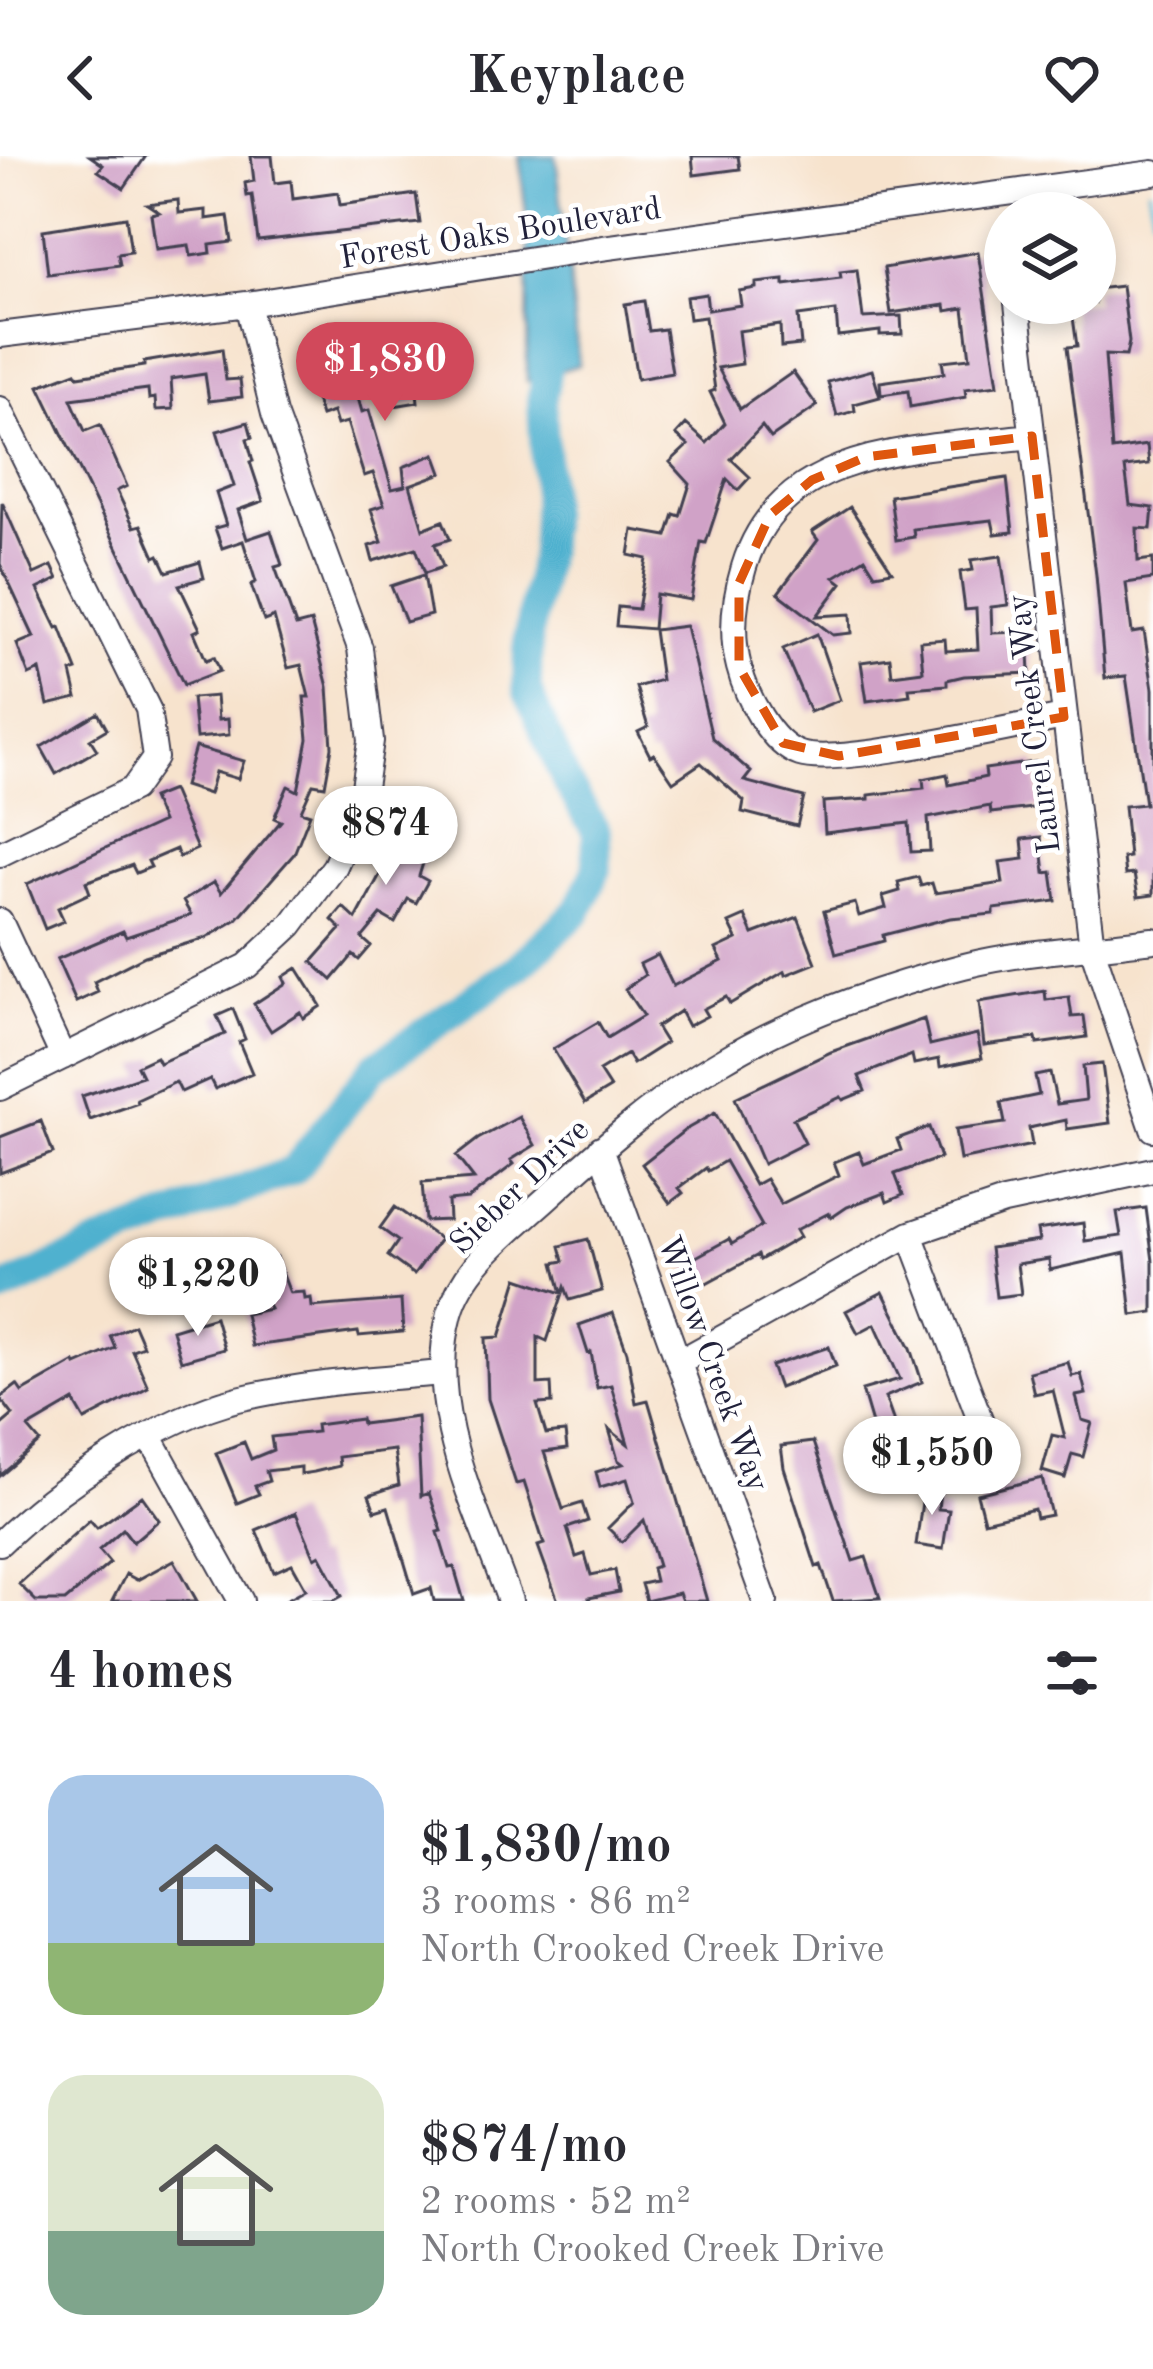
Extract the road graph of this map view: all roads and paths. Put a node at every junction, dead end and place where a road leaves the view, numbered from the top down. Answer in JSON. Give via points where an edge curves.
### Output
{"nodes":[{"id":1,"x":1153,"y":173,"type":"edge"},
{"id":2,"x":1059,"y":192,"type":"edge"},
{"id":3,"x":984,"y":205,"type":"edge"},
{"id":4,"x":247,"y":304,"type":"junction"},
{"id":5,"x":1019,"y":324,"type":"edge"},
{"id":6,"x":0,"y":335,"type":"edge"},
{"id":7,"x":0,"y":409,"type":"edge"},
{"id":8,"x":1032,"y":436,"type":"junction"},
{"id":9,"x":1064,"y":717,"type":"junction"},
{"id":10,"x":0,"y":854,"type":"edge"},
{"id":11,"x":0,"y":921,"type":"edge"},
{"id":12,"x":1153,"y":940,"type":"edge"},
{"id":13,"x":1092,"y":948,"type":"junction"},
{"id":14,"x":63,"y":1057,"type":"junction"},
{"id":15,"x":0,"y":1088,"type":"edge"},
{"id":16,"x":1153,"y":1130,"type":"edge"},
{"id":17,"x":601,"y":1148,"type":"junction"},
{"id":18,"x":1153,"y":1170,"type":"edge"},
{"id":19,"x":910,"y":1234,"type":"junction"},
{"id":20,"x":679,"y":1362,"type":"junction"},
{"id":21,"x":442,"y":1373,"type":"junction"},
{"id":22,"x":148,"y":1435,"type":"junction"},
{"id":23,"x":986,"y":1436,"type":"dead end"},
{"id":24,"x":0,"y":1543,"type":"edge"},
{"id":25,"x":241,"y":1601,"type":"edge"},
{"id":26,"x":510,"y":1601,"type":"edge"},
{"id":27,"x":765,"y":1601,"type":"edge"}],
"edges":[{"from":1,"to":2,"type":"street","name":"Forest Oaks Boulevard"},
{"from":3,"to":4,"type":"street","name":"Forest Oaks Boulevard","via":[[602,248]]},
{"from":4,"to":6,"type":"street","name":"Forest Oaks Boulevard"},
{"from":4,"to":14,"type":"street","via":[[274,414],[360,648],[371,741],[361,807],[335,866],[291,926],[247,966]]},
{"from":5,"to":8,"type":"street","name":"Laurel Creek Way"},
{"from":7,"to":10,"type":"street","via":[[148,709],[155,758],[133,789]]},
{"from":8,"to":9,"type":"street","name":"Laurel Creek Way"},
{"from":8,"to":9,"type":"street","via":[[866,458],[837,465],[794,493],[770,514],[747,555],[734,610],[739,667],[783,743],[816,757]]},
{"from":9,"to":13,"type":"street","name":"Laurel Creek Way"},
{"from":11,"to":14,"type":"street"},
{"from":12,"to":13,"type":"street","name":"Sieber Drive"},
{"from":13,"to":16,"type":"street","name":"Laurel Creek Way"},
{"from":13,"to":17,"type":"street","name":"Sieber Drive","via":[[968,965],[855,998],[720,1062]]},
{"from":14,"to":15,"type":"street"},
{"from":17,"to":20,"type":"street","name":"Willow Creek Way"},
{"from":17,"to":21,"type":"street","name":"Sieber Drive","via":[[464,1283],[451,1309]]},
{"from":18,"to":19,"type":"street","via":[[1004,1202]]},
{"from":19,"to":20,"type":"street"},
{"from":19,"to":23,"type":"street"},
{"from":20,"to":27,"type":"street","name":"Willow Creek Way"},
{"from":21,"to":22,"type":"street","via":[[233,1400]]},
{"from":21,"to":26,"type":"street","name":"Sieber Drive","via":[[453,1439]]},
{"from":22,"to":24,"type":"street"},
{"from":22,"to":25,"type":"street"}]}
